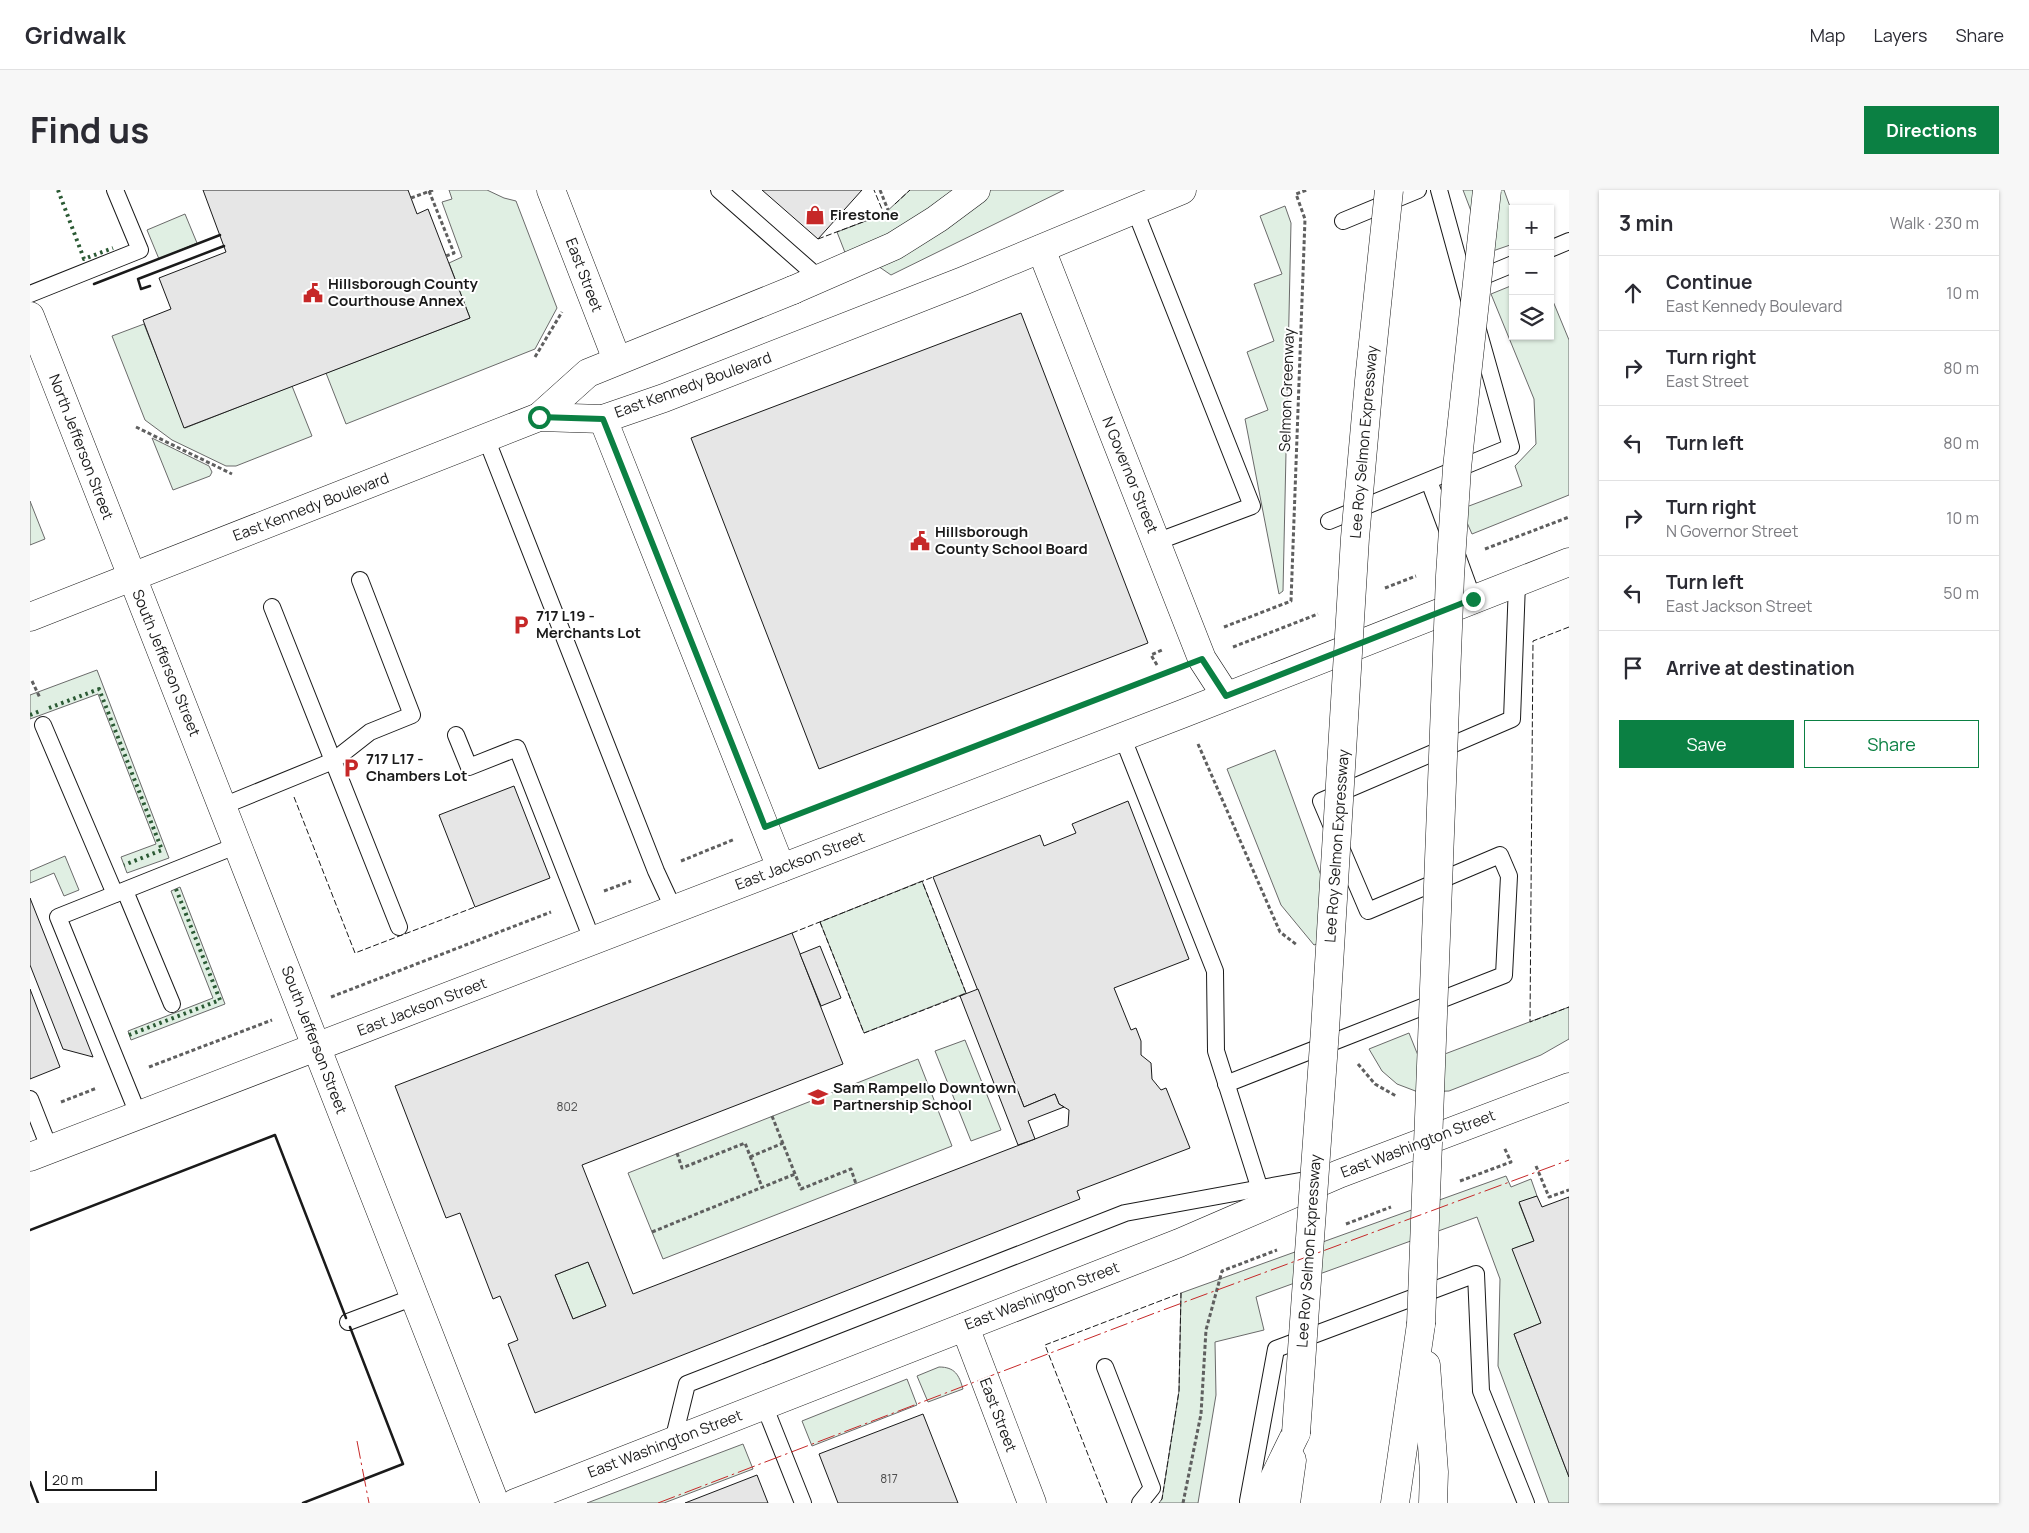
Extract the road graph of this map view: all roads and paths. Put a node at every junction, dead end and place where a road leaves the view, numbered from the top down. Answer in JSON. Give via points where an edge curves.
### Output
{"nodes":[{"id":1,"x":116,"y":190,"type":"edge"},
{"id":2,"x":551,"y":190,"type":"edge"},
{"id":3,"x":719,"y":190,"type":"edge"},
{"id":4,"x":880,"y":190,"type":"edge"},
{"id":5,"x":976,"y":190,"type":"edge"},
{"id":6,"x":1182,"y":190,"type":"edge"},
{"id":7,"x":1307,"y":190,"type":"edge"},
{"id":8,"x":1389,"y":190,"type":"edge"},
{"id":9,"x":1418,"y":190,"type":"edge"},
{"id":10,"x":1439,"y":190,"type":"edge"},
{"id":11,"x":1488,"y":190,"type":"edge"},
{"id":12,"x":431,"y":191,"type":"edge"},
{"id":13,"x":411,"y":198,"type":"dead end"},
{"id":14,"x":1135,"y":210,"type":"junction"},
{"id":15,"x":889,"y":214,"type":"dead end"},
{"id":16,"x":1343,"y":221,"type":"dead end"},
{"id":17,"x":1569,"y":242,"type":"edge"},
{"id":18,"x":1554,"y":248,"type":"edge"},
{"id":19,"x":1041,"y":249,"type":"junction"},
{"id":20,"x":446,"y":256,"type":"dead end"},
{"id":21,"x":1509,"y":266,"type":"edge"},
{"id":22,"x":820,"y":279,"type":"junction"},
{"id":23,"x":1465,"y":283,"type":"junction"},
{"id":24,"x":30,"y":294,"type":"edge"},
{"id":25,"x":564,"y":307,"type":"dead end"},
{"id":26,"x":30,"y":316,"type":"edge"},
{"id":27,"x":535,"y":357,"type":"dead end"},
{"id":28,"x":617,"y":360,"type":"junction"},
{"id":29,"x":539,"y":417,"type":"junction"},
{"id":30,"x":603,"y":419,"type":"junction"},
{"id":31,"x":136,"y":427,"type":"dead end"},
{"id":32,"x":486,"y":438,"type":"junction"},
{"id":33,"x":232,"y":474,"type":"dead end"},
{"id":34,"x":1429,"y":481,"type":"junction"},
{"id":35,"x":1569,"y":517,"type":"edge"},
{"id":36,"x":1329,"y":521,"type":"dead end"},
{"id":37,"x":1156,"y":542,"type":"junction"},
{"id":38,"x":1458,"y":560,"type":"junction"},
{"id":39,"x":1569,"y":562,"type":"edge"},
{"id":40,"x":132,"y":577,"type":"junction"},
{"id":41,"x":360,"y":580,"type":"dead end"},
{"id":42,"x":1517,"y":582,"type":"junction"},
{"id":43,"x":1376,"y":592,"type":"dead end"},
{"id":44,"x":1473,"y":599,"type":"junction"},
{"id":45,"x":272,"y":607,"type":"dead end"},
{"id":46,"x":1321,"y":613,"type":"dead end"},
{"id":47,"x":30,"y":617,"type":"edge"},
{"id":48,"x":1217,"y":629,"type":"dead end"},
{"id":49,"x":1151,"y":655,"type":"dead end"},
{"id":50,"x":1202,"y":659,"type":"junction"},
{"id":51,"x":1157,"y":665,"type":"dead end"},
{"id":52,"x":1226,"y":696,"type":"junction"},
{"id":53,"x":43,"y":725,"type":"dead end"},
{"id":54,"x":456,"y":735,"type":"dead end"},
{"id":55,"x":1122,"y":736,"type":"junction"},
{"id":56,"x":1195,"y":738,"type":"dead end"},
{"id":57,"x":1206,"y":759,"type":"dead end"},
{"id":58,"x":333,"y":761,"type":"junction"},
{"id":59,"x":222,"y":806,"type":"junction"},
{"id":60,"x":765,"y":827,"type":"junction"},
{"id":61,"x":238,"y":845,"type":"junction"},
{"id":62,"x":781,"y":868,"type":"junction"},
{"id":63,"x":656,"y":871,"type":"junction"},
{"id":64,"x":120,"y":892,"type":"junction"},
{"id":65,"x":577,"y":902,"type":"junction"},
{"id":66,"x":674,"y":910,"type":"junction"},
{"id":67,"x":399,"y":927,"type":"dead end"},
{"id":68,"x":593,"y":942,"type":"junction"},
{"id":69,"x":172,"y":1004,"type":"dead end"},
{"id":70,"x":302,"y":1008,"type":"junction"},
{"id":71,"x":317,"y":1046,"type":"junction"},
{"id":72,"x":124,"y":1078,"type":"junction"},
{"id":73,"x":1226,"y":1084,"type":"junction"},
{"id":74,"x":1569,"y":1087,"type":"edge"},
{"id":75,"x":32,"y":1105,"type":"edge"},
{"id":76,"x":138,"y":1114,"type":"junction"},
{"id":77,"x":772,"y":1116,"type":"dead end"},
{"id":78,"x":783,"y":1143,"type":"junction"},
{"id":79,"x":1506,"y":1149,"type":"dead end"},
{"id":80,"x":677,"y":1153,"type":"dead end"},
{"id":81,"x":40,"y":1154,"type":"edge"},
{"id":82,"x":750,"y":1157,"type":"junction"},
{"id":83,"x":1511,"y":1162,"type":"dead end"},
{"id":84,"x":1536,"y":1166,"type":"dead end"},
{"id":85,"x":795,"y":1174,"type":"junction"},
{"id":86,"x":856,"y":1184,"type":"dead end"},
{"id":87,"x":762,"y":1188,"type":"junction"},
{"id":88,"x":1569,"y":1190,"type":"edge"},
{"id":89,"x":1262,"y":1197,"type":"junction"},
{"id":90,"x":652,"y":1232,"type":"dead end"},
{"id":91,"x":414,"y":1297,"type":"junction"},
{"id":92,"x":348,"y":1322,"type":"dead end"},
{"id":93,"x":1421,"y":1324,"type":"junction"},
{"id":94,"x":965,"y":1326,"type":"junction"},
{"id":95,"x":1105,"y":1367,"type":"dead end"},
{"id":96,"x":764,"y":1405,"type":"junction"},
{"id":97,"x":1296,"y":1433,"type":"junction"},
{"id":98,"x":672,"y":1441,"type":"junction"},
{"id":99,"x":1524,"y":1502,"type":"edge"},
{"id":100,"x":495,"y":1503,"type":"edge"},
{"id":101,"x":515,"y":1503,"type":"edge"},
{"id":102,"x":803,"y":1503,"type":"edge"},
{"id":103,"x":1032,"y":1503,"type":"edge"},
{"id":104,"x":1140,"y":1503,"type":"edge"},
{"id":105,"x":1250,"y":1503,"type":"edge"},
{"id":106,"x":1262,"y":1503,"type":"edge"},
{"id":107,"x":1286,"y":1503,"type":"edge"},
{"id":108,"x":1395,"y":1503,"type":"edge"},
{"id":109,"x":1433,"y":1503,"type":"edge"}],
"edges":[{"from":1,"to":24,"type":"lane","via":[[140,250]]},
{"from":2,"to":28,"type":"main road","name":"East Street"},
{"from":3,"to":22,"type":"lane"},
{"from":4,"to":15,"type":"path"},
{"from":5,"to":22,"type":"main road","via":[[894,246]]},
{"from":6,"to":14,"type":"main road","name":"East Kennedy Boulevard"},
{"from":7,"to":48,"type":"path","name":"Selmon Greenway","via":[[1296,194],[1305,219],[1291,601]]},
{"from":8,"to":97,"type":"main road","name":"Lee Roy Selmon Expressway","bridge":true,"via":[[1355,538]]},
{"from":9,"to":16,"type":"lane"},
{"from":10,"to":23,"type":"lane"},
{"from":11,"to":93,"type":"main road","bridge":true,"via":[[1457,468],[1450,576]]},
{"from":12,"to":13,"type":"path"},
{"from":12,"to":20,"type":"path","via":[[454,253]]},
{"from":14,"to":19,"type":"main road","name":"East Kennedy Boulevard"},
{"from":14,"to":37,"type":"lane","via":[[1252,506]]},
{"from":17,"to":18,"type":"lane"},
{"from":19,"to":30,"type":"main road","name":"East Kennedy Boulevard"},
{"from":19,"to":37,"type":"main road","name":"N Governor Street"},
{"from":21,"to":23,"type":"lane"},
{"from":22,"to":28,"type":"main road"},
{"from":23,"to":34,"type":"lane","via":[[1511,447]]},
{"from":25,"to":27,"type":"path"},
{"from":26,"to":40,"type":"main road","name":"North Jefferson Street"},
{"from":28,"to":29,"type":"main road","via":[[588,373]]},
{"from":29,"to":30,"type":"main road","name":"East Kennedy Boulevard"},
{"from":29,"to":32,"type":"main road","name":"East Kennedy Boulevard"},
{"from":30,"to":60,"type":"main road"},
{"from":31,"to":33,"type":"path"},
{"from":32,"to":40,"type":"main road","name":"East Kennedy Boulevard"},
{"from":32,"to":63,"type":"lane"},
{"from":34,"to":36,"type":"lane"},
{"from":34,"to":38,"type":"lane"},
{"from":35,"to":38,"type":"path"},
{"from":37,"to":50,"type":"main road","name":"N Governor Street"},
{"from":38,"to":43,"type":"path"},
{"from":38,"to":44,"type":"lane"},
{"from":39,"to":42,"type":"main road","name":"East Jackson Street"},
{"from":40,"to":47,"type":"main road","name":"East Kennedy Boulevard"},
{"from":40,"to":59,"type":"main road","name":"South Jefferson Street"},
{"from":41,"to":58,"type":"lane","via":[[412,716],[370,732]]},
{"from":42,"to":44,"type":"main road","name":"East Jackson Street"},
{"from":42,"to":73,"type":"lane","via":[[1512,719],[1320,801],[1368,911],[1500,855],[1509,876],[1504,975]]},
{"from":44,"to":52,"type":"main road","name":"East Jackson Street"},
{"from":45,"to":58,"type":"lane"},
{"from":46,"to":50,"type":"path"},
{"from":49,"to":51,"type":"path"},
{"from":50,"to":52,"type":"main road","name":"N Governor Street"},
{"from":50,"to":60,"type":"path"},
{"from":52,"to":55,"type":"main road","name":"East Jackson Street"},
{"from":53,"to":64,"type":"lane"},
{"from":54,"to":65,"type":"lane","via":[[469,767],[517,748]]},
{"from":55,"to":62,"type":"main road","name":"East Jackson Street"},
{"from":55,"to":73,"type":"lane","via":[[1215,971],[1216,1051]]},
{"from":56,"to":57,"type":"path"},
{"from":58,"to":59,"type":"lane"},
{"from":58,"to":67,"type":"lane"},
{"from":59,"to":61,"type":"main road","name":"South Jefferson Street"},
{"from":60,"to":62,"type":"main road"},
{"from":60,"to":63,"type":"path"},
{"from":61,"to":64,"type":"lane"},
{"from":61,"to":70,"type":"main road","name":"South Jefferson Street"},
{"from":62,"to":66,"type":"main road","name":"East Jackson Street"},
{"from":63,"to":65,"type":"path"},
{"from":63,"to":66,"type":"lane"},
{"from":64,"to":69,"type":"lane"},
{"from":64,"to":72,"type":"lane","via":[[58,917]]},
{"from":65,"to":68,"type":"lane"},
{"from":65,"to":70,"type":"path"},
{"from":66,"to":68,"type":"main road","name":"East Jackson Street"},
{"from":68,"to":71,"type":"main road","name":"East Jackson Street"},
{"from":70,"to":71,"type":"main road","name":"South Jefferson Street"},
{"from":70,"to":72,"type":"path"},
{"from":71,"to":76,"type":"main road","name":"East Jackson Street"},
{"from":71,"to":91,"type":"main road","name":"South Jefferson Street"},
{"from":72,"to":75,"type":"path"},
{"from":72,"to":76,"type":"lane"},
{"from":73,"to":89,"type":"lane"},
{"from":74,"to":89,"type":"main road","name":"East Washington Street","via":[[1339,1174]]},
{"from":75,"to":81,"type":"lane"},
{"from":76,"to":81,"type":"main road","name":"East Jackson Street"},
{"from":77,"to":78,"type":"path"},
{"from":78,"to":82,"type":"path"},
{"from":78,"to":85,"type":"path"},
{"from":79,"to":83,"type":"path"},
{"from":80,"to":82,"type":"path","via":[[682,1168],[745,1143]]},
{"from":82,"to":87,"type":"path"},
{"from":84,"to":88,"type":"path","via":[[1549,1197]]},
{"from":85,"to":86,"type":"path","via":[[801,1189],[851,1169]]},
{"from":85,"to":87,"type":"path"},
{"from":87,"to":90,"type":"path"},
{"from":89,"to":94,"type":"main road","name":"East Washington Street","via":[[1179,1243]]},
{"from":89,"to":98,"type":"lane","via":[[1125,1213],[687,1384]]},
{"from":91,"to":92,"type":"lane"},
{"from":91,"to":100,"type":"main road","name":"South Jefferson Street"},
{"from":93,"to":108,"type":"main road"},
{"from":93,"to":109,"type":"main road","via":[[1430,1402]]},
{"from":94,"to":96,"type":"main road","name":"East Washington Street"},
{"from":94,"to":103,"type":"main road","name":"East Street"},
{"from":95,"to":104,"type":"lane","via":[[1152,1488]]},
{"from":96,"to":98,"type":"main road","name":"East Washington Street"},
{"from":96,"to":102,"type":"lane"},
{"from":97,"to":106,"type":"main road"},
{"from":97,"to":107,"type":"main road","name":"Lee Roy Selmon Expressway"},
{"from":98,"to":101,"type":"main road","name":"East Washington Street"},
{"from":99,"to":105,"type":"lane","via":[[1481,1390],[1476,1274],[1276,1349]]}]}
